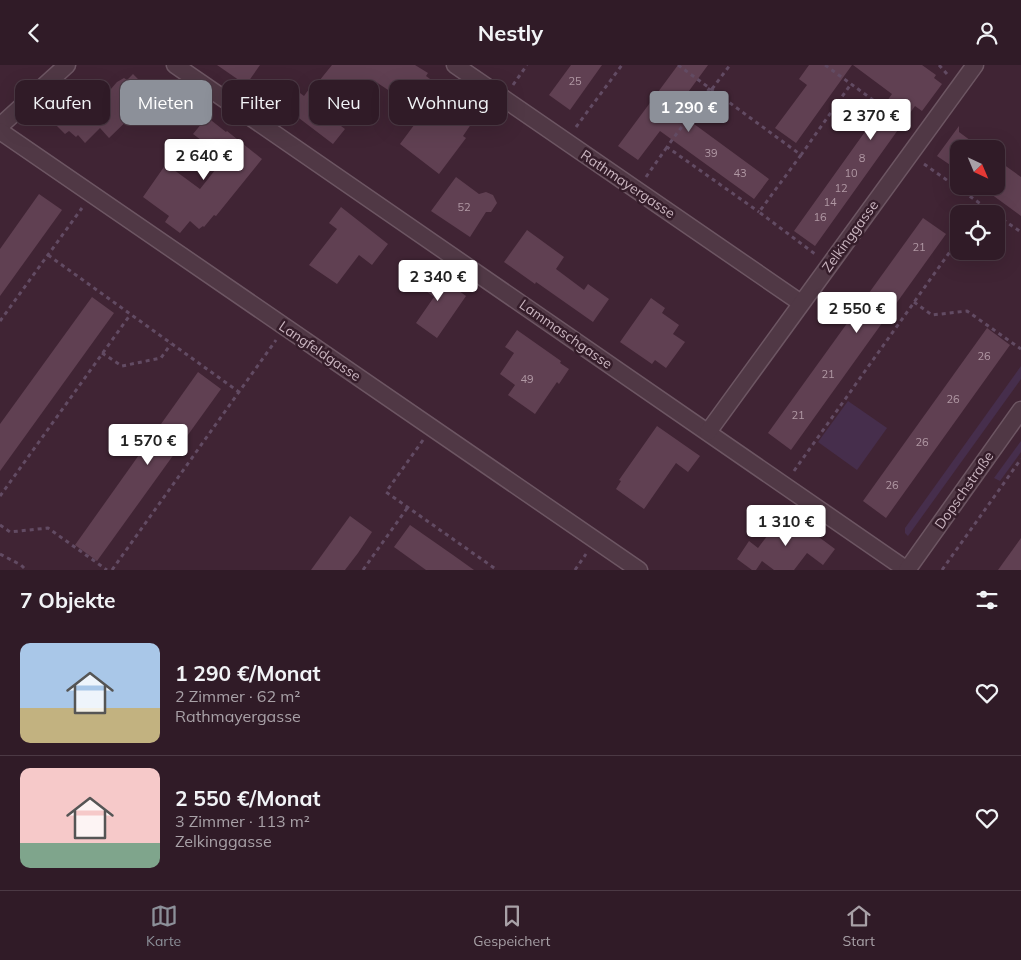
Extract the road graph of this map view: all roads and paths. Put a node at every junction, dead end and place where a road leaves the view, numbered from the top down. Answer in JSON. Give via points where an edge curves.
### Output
{"nodes":[{"id":1,"x":67,"y":65,"type":"edge"},
{"id":2,"x":176,"y":65,"type":"edge"},
{"id":3,"x":455,"y":65,"type":"edge"},
{"id":4,"x":527,"y":65,"type":"edge"},
{"id":5,"x":622,"y":65,"type":"edge"},
{"id":6,"x":678,"y":65,"type":"edge"},
{"id":7,"x":730,"y":65,"type":"edge"},
{"id":8,"x":825,"y":65,"type":"edge"},
{"id":9,"x":975,"y":65,"type":"edge"},
{"id":10,"x":477,"y":80,"type":"edge"},
{"id":11,"x":851,"y":84,"type":"junction"},
{"id":12,"x":711,"y":89,"type":"junction"},
{"id":13,"x":507,"y":92,"type":"edge"},
{"id":14,"x":507,"y":101,"type":"edge"},
{"id":15,"x":0,"y":125,"type":"edge"},
{"id":16,"x":0,"y":131,"type":"edge"},
{"id":17,"x":923,"y":137,"type":"junction"},
{"id":18,"x":566,"y":141,"type":"junction"},
{"id":19,"x":667,"y":147,"type":"junction"},
{"id":20,"x":910,"y":154,"type":"junction"},
{"id":21,"x":801,"y":155,"type":"junction"},
{"id":22,"x":637,"y":190,"type":"junction"},
{"id":23,"x":92,"y":194,"type":"junction"},
{"id":24,"x":983,"y":205,"type":"edge"},
{"id":25,"x":759,"y":212,"type":"junction"},
{"id":26,"x":1005,"y":220,"type":"edge"},
{"id":27,"x":1021,"y":232,"type":"edge"},
{"id":28,"x":950,"y":252,"type":"edge"},
{"id":29,"x":48,"y":255,"type":"junction"},
{"id":30,"x":829,"y":265,"type":"junction"},
{"id":31,"x":914,"y":302,"type":"junction"},
{"id":32,"x":801,"y":303,"type":"junction"},
{"id":33,"x":130,"y":315,"type":"junction"},
{"id":34,"x":0,"y":321,"type":"edge"},
{"id":35,"x":285,"y":327,"type":"junction"},
{"id":36,"x":171,"y":344,"type":"junction"},
{"id":37,"x":1021,"y":349,"type":"edge"},
{"id":38,"x":102,"y":353,"type":"junction"},
{"id":39,"x":239,"y":393,"type":"junction"},
{"id":40,"x":1021,"y":409,"type":"edge"},
{"id":41,"x":432,"y":428,"type":"junction"},
{"id":42,"x":708,"y":432,"type":"junction"},
{"id":43,"x":1021,"y":459,"type":"edge"},
{"id":44,"x":784,"y":484,"type":"junction"},
{"id":45,"x":0,"y":496,"type":"edge"},
{"id":46,"x":408,"y":507,"type":"junction"},
{"id":47,"x":0,"y":525,"type":"edge"},
{"id":48,"x":0,"y":554,"type":"edge"},
{"id":49,"x":26,"y":570,"type":"edge"},
{"id":50,"x":107,"y":570,"type":"edge"},
{"id":51,"x":112,"y":570,"type":"edge"},
{"id":52,"x":363,"y":570,"type":"edge"},
{"id":53,"x":497,"y":570,"type":"edge"},
{"id":54,"x":640,"y":570,"type":"edge"},
{"id":55,"x":907,"y":570,"type":"edge"},
{"id":56,"x":942,"y":570,"type":"edge"}],
"edges":[{"from":1,"to":15,"type":"street"},
{"from":2,"to":42,"type":"street","name":"Lammaschgasse"},
{"from":3,"to":10,"type":"street","name":"Rathmayergasse"},
{"from":4,"to":13,"type":"path"},
{"from":5,"to":18,"type":"path"},
{"from":6,"to":12,"type":"path"},
{"from":7,"to":12,"type":"path"},
{"from":8,"to":11,"type":"path"},
{"from":9,"to":17,"type":"street","name":"Zelkinggasse"},
{"from":11,"to":17,"type":"path"},
{"from":11,"to":21,"type":"path"},
{"from":12,"to":19,"type":"path"},
{"from":12,"to":21,"type":"path"},
{"from":14,"to":18,"type":"street","name":"Rathmayergasse"},
{"from":16,"to":23,"type":"street","name":"Langfeldgasse"},
{"from":17,"to":20,"type":"street","name":"Zelkinggasse"},
{"from":18,"to":22,"type":"street","name":"Rathmayergasse"},
{"from":19,"to":22,"type":"path"},
{"from":19,"to":25,"type":"path"},
{"from":20,"to":24,"type":"path"},
{"from":20,"to":30,"type":"street","name":"Zelkinggasse"},
{"from":21,"to":25,"type":"path"},
{"from":22,"to":32,"type":"street","name":"Rathmayergasse"},
{"from":23,"to":29,"type":"path"},
{"from":23,"to":35,"type":"street","name":"Langfeldgasse"},
{"from":25,"to":30,"type":"path"},
{"from":26,"to":27,"type":"path"},
{"from":28,"to":31,"type":"path"},
{"from":29,"to":33,"type":"path"},
{"from":29,"to":34,"type":"path"},
{"from":30,"to":32,"type":"street","name":"Zelkinggasse"},
{"from":31,"to":37,"type":"path","via":[[932,315],[967,311]]},
{"from":31,"to":44,"type":"path"},
{"from":32,"to":42,"type":"street","name":"Zelkinggasse"},
{"from":33,"to":36,"type":"path"},
{"from":33,"to":38,"type":"path"},
{"from":35,"to":39,"type":"path"},
{"from":35,"to":41,"type":"street","name":"Langfeldgasse"},
{"from":36,"to":38,"type":"path","via":[[161,358],[122,366]]},
{"from":36,"to":39,"type":"path"},
{"from":38,"to":45,"type":"path"},
{"from":39,"to":51,"type":"path"},
{"from":40,"to":55,"type":"street","name":"Dopschstraße"},
{"from":41,"to":46,"type":"path","via":[[386,492]]},
{"from":41,"to":54,"type":"street","name":"Langfeldgasse"},
{"from":42,"to":44,"type":"street","name":"Lammaschgasse"},
{"from":43,"to":56,"type":"path"},
{"from":44,"to":55,"type":"street","name":"Lammaschgasse"},
{"from":46,"to":52,"type":"path"},
{"from":46,"to":53,"type":"path"},
{"from":47,"to":50,"type":"path","via":[[10,532],[48,529]]},
{"from":48,"to":49,"type":"path"}]}
